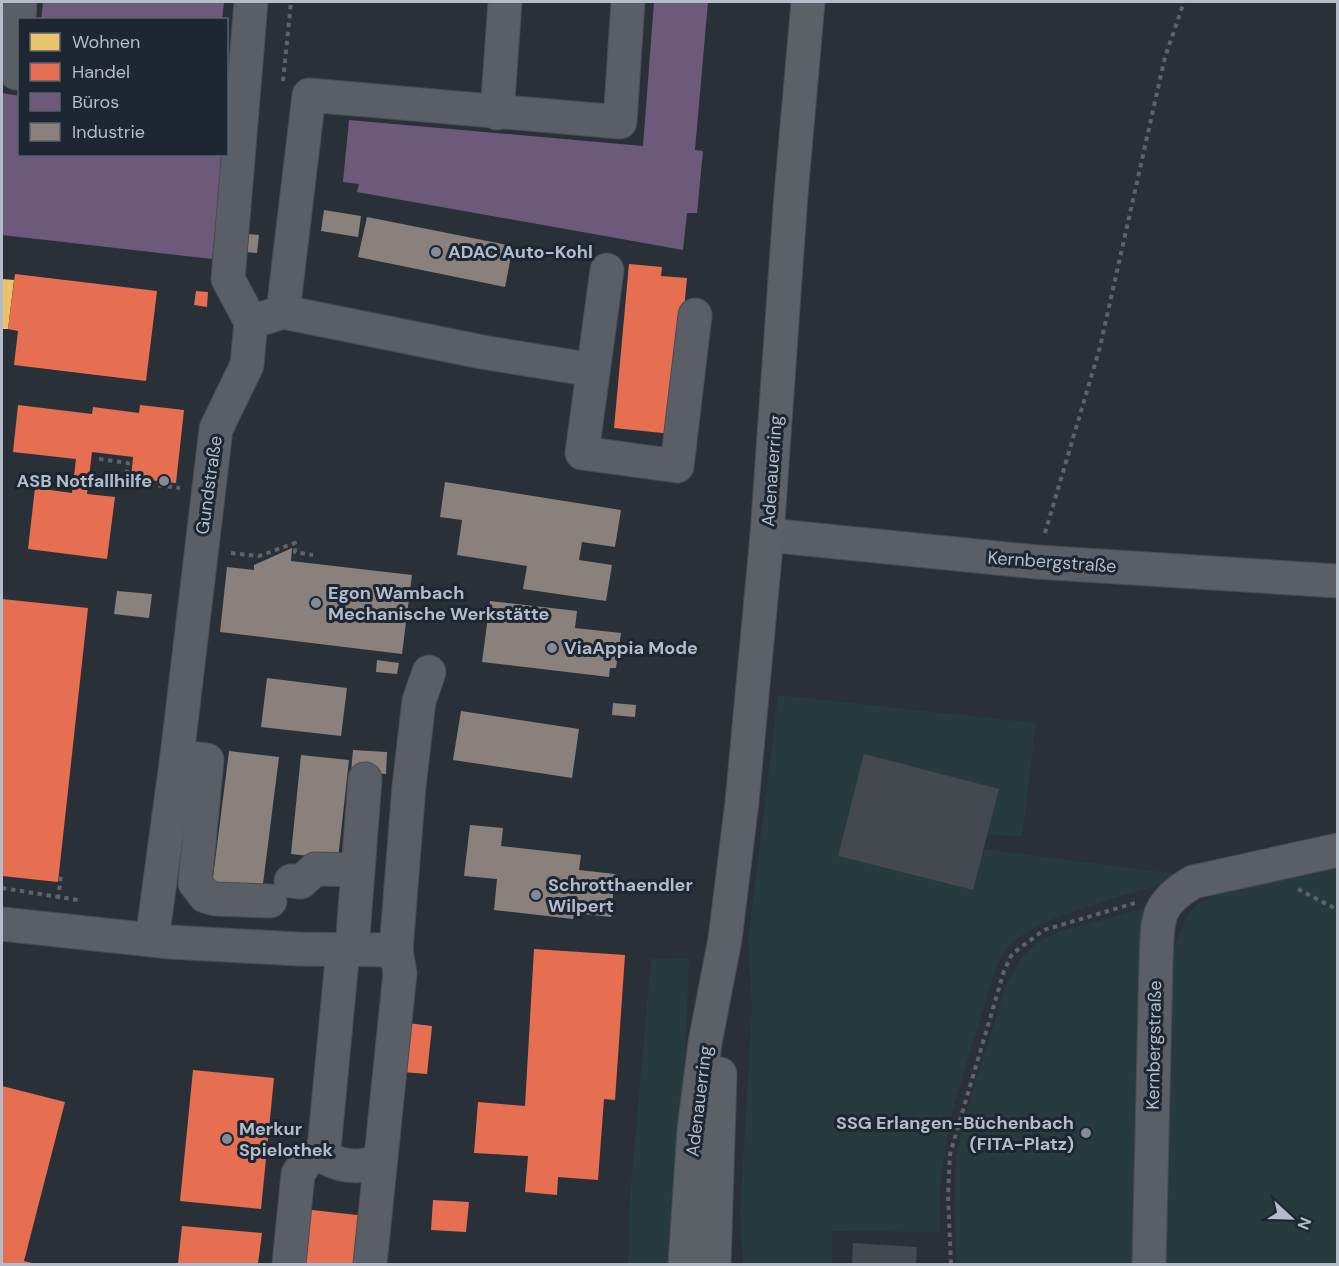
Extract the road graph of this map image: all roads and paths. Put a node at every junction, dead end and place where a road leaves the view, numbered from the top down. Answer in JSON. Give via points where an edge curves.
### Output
{"nodes":[{"id":1,"x":20,"y":2,"type":"edge"},
{"id":2,"x":250,"y":2,"type":"edge"},
{"id":3,"x":506,"y":2,"type":"edge"},
{"id":4,"x":628,"y":2,"type":"edge"},
{"id":5,"x":808,"y":2,"type":"edge"},
{"id":6,"x":1184,"y":2,"type":"edge"},
{"id":7,"x":19,"y":18,"type":"edge"},
{"id":8,"x":18,"y":38,"type":"edge"},
{"id":9,"x":18,"y":73,"type":"edge"},
{"id":10,"x":235,"y":99,"type":"edge"},
{"id":11,"x":497,"y":113,"type":"junction"},
{"id":12,"x":607,"y":270,"type":"dead end"},
{"id":13,"x":283,"y":312,"type":"junction"},
{"id":14,"x":695,"y":315,"type":"dead end"},
{"id":15,"x":251,"y":322,"type":"junction"},
{"id":16,"x":581,"y":367,"type":"junction"},
{"id":17,"x":99,"y":459,"type":"dead end"},
{"id":18,"x":207,"y":490,"type":"junction"},
{"id":19,"x":767,"y":535,"type":"junction"},
{"id":20,"x":200,"y":549,"type":"junction"},
{"id":21,"x":313,"y":555,"type":"dead end"},
{"id":22,"x":1037,"y":562,"type":"junction"},
{"id":23,"x":1338,"y":581,"type":"edge"},
{"id":24,"x":429,"y":672,"type":"dead end"},
{"id":25,"x":177,"y":756,"type":"junction"},
{"id":26,"x":365,"y":779,"type":"dead end"},
{"id":27,"x":1338,"y":850,"type":"edge"},
{"id":28,"x":358,"y":870,"type":"junction"},
{"id":29,"x":62,"y":876,"type":"dead end"},
{"id":30,"x":1174,"y":893,"type":"junction"},
{"id":31,"x":58,"y":897,"type":"dead end"},
{"id":32,"x":2,"y":924,"type":"edge"},
{"id":33,"x":725,"y":939,"type":"junction"},
{"id":34,"x":152,"y":940,"type":"junction"},
{"id":35,"x":347,"y":948,"type":"junction"},
{"id":36,"x":396,"y":950,"type":"junction"},
{"id":37,"x":324,"y":1149,"type":"junction"},
{"id":38,"x":381,"y":1157,"type":"junction"},
{"id":39,"x":289,"y":1264,"type":"edge"},
{"id":40,"x":370,"y":1264,"type":"edge"},
{"id":41,"x":686,"y":1264,"type":"edge"},
{"id":42,"x":714,"y":1264,"type":"edge"},
{"id":43,"x":951,"y":1264,"type":"edge"},
{"id":44,"x":1149,"y":1264,"type":"edge"}],
"edges":[{"from":1,"to":7,"type":"street"},
{"from":2,"to":10,"type":"street"},
{"from":3,"to":11,"type":"street"},
{"from":4,"to":11,"type":"street","via":[[620,122]]},
{"from":5,"to":19,"type":"main road","name":"Adenauerring"},
{"from":6,"to":22,"type":"path","via":[[1165,57],[1100,347]]},
{"from":8,"to":9,"type":"street"},
{"from":10,"to":15,"type":"street","via":[[228,279]]},
{"from":11,"to":13,"type":"street","via":[[309,95]]},
{"from":12,"to":16,"type":"street"},
{"from":13,"to":15,"type":"street"},
{"from":13,"to":16,"type":"street","via":[[482,352]]},
{"from":14,"to":16,"type":"street","via":[[677,466],[582,453]]},
{"from":15,"to":18,"type":"street","name":"Gundstraße","via":[[247,365],[216,429]]},
{"from":17,"to":18,"type":"path","via":[[128,463],[126,482]]},
{"from":18,"to":20,"type":"street","name":"Gundstraße"},
{"from":19,"to":22,"type":"street","name":"Kernbergstraße"},
{"from":19,"to":33,"type":"main road","name":"Adenauerring"},
{"from":20,"to":21,"type":"path","via":[[259,556],[295,543],[295,552]]},
{"from":20,"to":25,"type":"street","name":"Gundstraße"},
{"from":22,"to":23,"type":"street","name":"Kernbergstraße"},
{"from":24,"to":36,"type":"street","via":[[419,701]]},
{"from":25,"to":28,"type":"street","via":[[207,760],[195,883],[205,896],[215,899],[281,891],[301,882],[315,869]]},
{"from":25,"to":34,"type":"street","name":"Gundstraße"},
{"from":26,"to":28,"type":"street"},
{"from":27,"to":30,"type":"street","via":[[1215,876]]},
{"from":28,"to":35,"type":"street"},
{"from":29,"to":31,"type":"path"},
{"from":30,"to":43,"type":"path","via":[[1044,930],[1012,954],[950,1154]]},
{"from":30,"to":44,"type":"street","name":"Kernbergstraße","via":[[1163,906],[1158,923]]},
{"from":32,"to":34,"type":"street"},
{"from":33,"to":41,"type":"main road","name":"Adenauerring","via":[[698,1097]]},
{"from":33,"to":42,"type":"main road","name":"Adenauerring"},
{"from":34,"to":35,"type":"street","via":[[298,950]]},
{"from":35,"to":36,"type":"street"},
{"from":35,"to":37,"type":"street"},
{"from":36,"to":38,"type":"street","via":[[400,973]]},
{"from":37,"to":38,"type":"street","via":[[328,1159],[336,1164],[366,1166]]},
{"from":37,"to":39,"type":"street","via":[[305,1163],[298,1174]]},
{"from":38,"to":40,"type":"street"}]}
